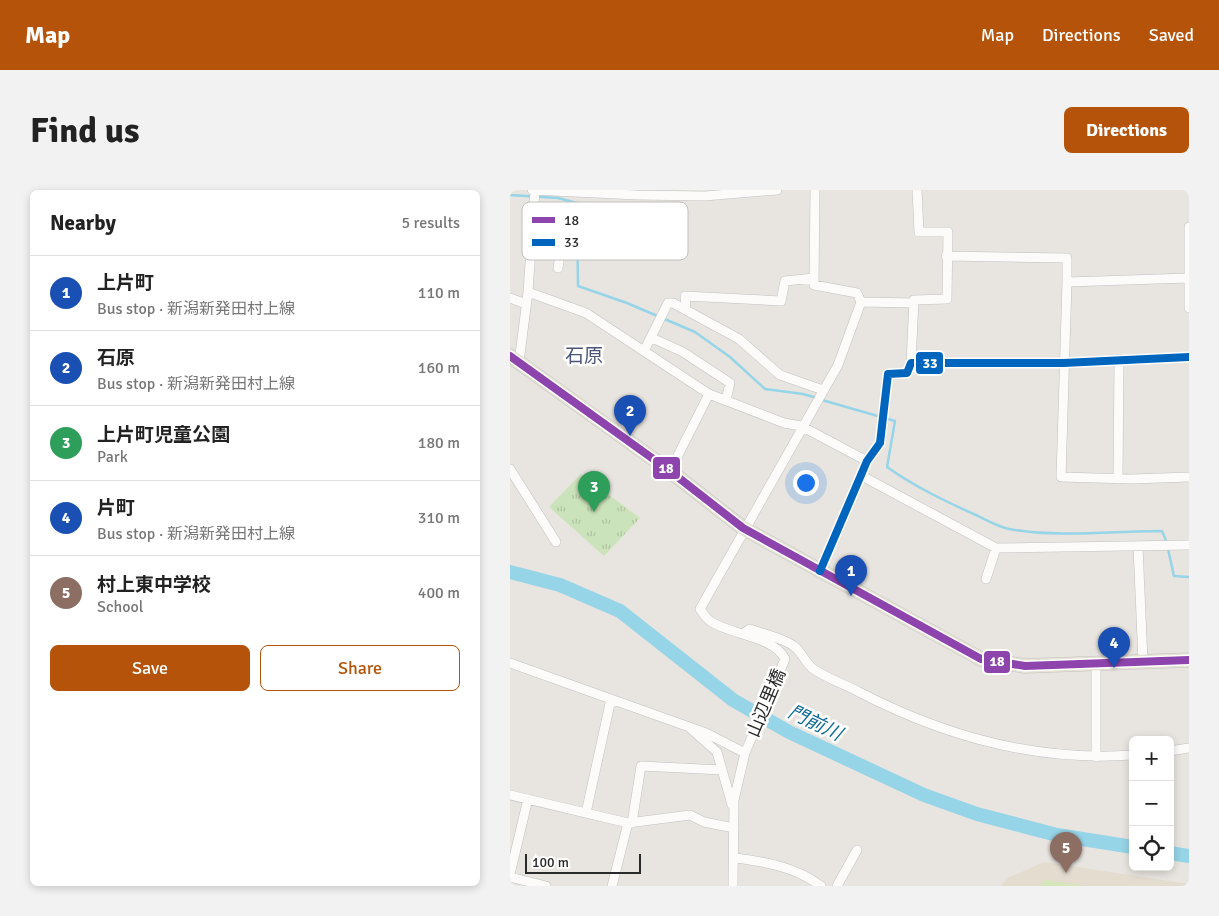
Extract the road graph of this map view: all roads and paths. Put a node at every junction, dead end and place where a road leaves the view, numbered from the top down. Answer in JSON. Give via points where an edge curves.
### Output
{"nodes":[{"id":1,"x":533,"y":190,"type":"edge"},
{"id":2,"x":777,"y":190,"type":"edge"},
{"id":3,"x":815,"y":190,"type":"edge"},
{"id":4,"x":917,"y":190,"type":"edge"},
{"id":5,"x":637,"y":193,"type":"edge"},
{"id":6,"x":686,"y":193,"type":"edge"},
{"id":7,"x":1189,"y":227,"type":"edge"},
{"id":8,"x":946,"y":256,"type":"junction"},
{"id":9,"x":530,"y":260,"type":"edge"},
{"id":10,"x":559,"y":260,"type":"edge"},
{"id":11,"x":558,"y":268,"type":"dead end"},
{"id":12,"x":814,"y":278,"type":"junction"},
{"id":13,"x":1188,"y":278,"type":"edge"},
{"id":14,"x":1067,"y":282,"type":"junction"},
{"id":15,"x":528,"y":292,"type":"junction"},
{"id":16,"x":510,"y":298,"type":"edge"},
{"id":17,"x":861,"y":302,"type":"junction"},
{"id":18,"x":914,"y":303,"type":"junction"},
{"id":19,"x":526,"y":304,"type":"junction"},
{"id":20,"x":1189,"y":308,"type":"edge"},
{"id":21,"x":686,"y":309,"type":"junction"},
{"id":22,"x":652,"y":338,"type":"junction"},
{"id":23,"x":644,"y":351,"type":"junction"},
{"id":24,"x":1189,"y":358,"type":"edge"},
{"id":25,"x":514,"y":359,"type":"edge"},
{"id":26,"x":1119,"y":359,"type":"junction"},
{"id":27,"x":911,"y":363,"type":"junction"},
{"id":28,"x":1063,"y":363,"type":"junction"},
{"id":29,"x":823,"y":390,"type":"junction"},
{"id":30,"x":709,"y":394,"type":"junction"},
{"id":31,"x":726,"y":400,"type":"junction"},
{"id":32,"x":801,"y":426,"type":"junction"},
{"id":33,"x":867,"y":461,"type":"junction"},
{"id":34,"x":510,"y":469,"type":"edge"},
{"id":35,"x":670,"y":471,"type":"junction"},
{"id":36,"x":862,"y":476,"type":"junction"},
{"id":37,"x":1189,"y":476,"type":"edge"},
{"id":38,"x":1118,"y":478,"type":"junction"},
{"id":39,"x":743,"y":528,"type":"junction"},
{"id":40,"x":556,"y":542,"type":"dead end"},
{"id":41,"x":1189,"y":544,"type":"edge"},
{"id":42,"x":1138,"y":547,"type":"junction"},
{"id":43,"x":996,"y":548,"type":"junction"},
{"id":44,"x":820,"y":571,"type":"junction"},
{"id":45,"x":986,"y":579,"type":"dead end"},
{"id":46,"x":744,"y":633,"type":"junction"},
{"id":47,"x":1189,"y":660,"type":"edge"},
{"id":48,"x":1143,"y":661,"type":"junction"},
{"id":49,"x":510,"y":663,"type":"edge"},
{"id":50,"x":1096,"y":664,"type":"junction"},
{"id":51,"x":611,"y":699,"type":"junction"},
{"id":52,"x":686,"y":726,"type":"junction"},
{"id":53,"x":1189,"y":748,"type":"edge"},
{"id":54,"x":746,"y":750,"type":"junction"},
{"id":55,"x":1174,"y":750,"type":"edge"},
{"id":56,"x":1129,"y":755,"type":"edge"},
{"id":57,"x":1096,"y":757,"type":"junction"},
{"id":58,"x":722,"y":770,"type":"junction"},
{"id":59,"x":510,"y":795,"type":"edge"},
{"id":60,"x":528,"y":799,"type":"junction"},
{"id":61,"x":586,"y":813,"type":"junction"},
{"id":62,"x":734,"y":814,"type":"junction"},
{"id":63,"x":630,"y":823,"type":"junction"},
{"id":64,"x":734,"y":828,"type":"junction"},
{"id":65,"x":856,"y":850,"type":"dead end"},
{"id":66,"x":735,"y":858,"type":"junction"},
{"id":67,"x":510,"y":876,"type":"edge"},
{"id":68,"x":546,"y":886,"type":"edge"},
{"id":69,"x":612,"y":886,"type":"edge"},
{"id":70,"x":733,"y":886,"type":"edge"},
{"id":71,"x":821,"y":886,"type":"edge"},
{"id":72,"x":837,"y":886,"type":"edge"}],
"edges":[{"from":1,"to":5,"type":"street"},
{"from":2,"to":6,"type":"street"},
{"from":3,"to":12,"type":"street"},
{"from":4,"to":8,"type":"street","via":[[919,232],[948,232]]},
{"from":5,"to":6,"type":"street"},
{"from":7,"to":13,"type":"street"},
{"from":8,"to":14,"type":"street","via":[[1066,258]]},
{"from":8,"to":18,"type":"street","via":[[946,299],[914,300]]},
{"from":9,"to":15,"type":"street"},
{"from":10,"to":11,"type":"street"},
{"from":12,"to":17,"type":"street","via":[[814,285],[857,293]]},
{"from":12,"to":21,"type":"street","via":[[785,281],[781,301],[685,296]]},
{"from":13,"to":14,"type":"street"},
{"from":13,"to":20,"type":"street"},
{"from":14,"to":28,"type":"street"},
{"from":15,"to":19,"type":"street"},
{"from":15,"to":23,"type":"street","via":[[586,312]]},
{"from":16,"to":19,"type":"street"},
{"from":17,"to":18,"type":"street"},
{"from":17,"to":29,"type":"street","via":[[838,364]]},
{"from":18,"to":27,"type":"street"},
{"from":19,"to":25,"type":"street"},
{"from":21,"to":22,"type":"street","via":[[668,303]]},
{"from":21,"to":29,"type":"street","via":[[739,339],[780,374]]},
{"from":22,"to":23,"type":"street"},
{"from":22,"to":31,"type":"street","via":[[683,352],[730,383]]},
{"from":23,"to":30,"type":"street"},
{"from":24,"to":26,"type":"street"},
{"from":25,"to":35,"type":"main road"},
{"from":26,"to":28,"type":"street"},
{"from":26,"to":38,"type":"street"},
{"from":27,"to":28,"type":"street"},
{"from":27,"to":33,"type":"street","via":[[907,373],[888,374],[880,443]]},
{"from":28,"to":38,"type":"street","via":[[1061,477]]},
{"from":29,"to":32,"type":"street"},
{"from":30,"to":31,"type":"street"},
{"from":30,"to":35,"type":"street"},
{"from":31,"to":32,"type":"street","via":[[784,423]]},
{"from":32,"to":33,"type":"street"},
{"from":32,"to":39,"type":"street"},
{"from":33,"to":36,"type":"street"},
{"from":34,"to":40,"type":"street"},
{"from":35,"to":39,"type":"main road"},
{"from":36,"to":43,"type":"street"},
{"from":36,"to":44,"type":"street"},
{"from":37,"to":38,"type":"street"},
{"from":39,"to":44,"type":"main road"},
{"from":39,"to":46,"type":"street","via":[[700,609],[710,621]]},
{"from":41,"to":42,"type":"street"},
{"from":42,"to":43,"type":"street"},
{"from":42,"to":48,"type":"street"},
{"from":43,"to":45,"type":"street"},
{"from":44,"to":50,"type":"main road","via":[[981,659],[1025,666]]},
{"from":46,"to":54,"type":"street","name":"山辺里橋","via":[[781,651],[785,659]]},
{"from":46,"to":57,"type":"street","via":[[750,628],[794,647],[812,668],[896,711],[954,733],[1031,752]]},
{"from":47,"to":48,"type":"main road"},
{"from":48,"to":50,"type":"main road"},
{"from":49,"to":51,"type":"street"},
{"from":50,"to":57,"type":"street"},
{"from":51,"to":52,"type":"street"},
{"from":51,"to":61,"type":"street"},
{"from":52,"to":54,"type":"street"},
{"from":52,"to":58,"type":"street","via":[[717,752]]},
{"from":53,"to":55,"type":"street"},
{"from":54,"to":62,"type":"street","name":"山辺里橋","via":[[734,800]]},
{"from":56,"to":57,"type":"street"},
{"from":58,"to":62,"type":"street"},
{"from":58,"to":63,"type":"street","via":[[641,766]]},
{"from":59,"to":60,"type":"street"},
{"from":60,"to":61,"type":"street"},
{"from":60,"to":67,"type":"street"},
{"from":61,"to":63,"type":"street"},
{"from":62,"to":64,"type":"street"},
{"from":63,"to":64,"type":"street","via":[[690,815],[704,822]]},
{"from":63,"to":69,"type":"street"},
{"from":64,"to":66,"type":"street"},
{"from":65,"to":72,"type":"street"},
{"from":66,"to":70,"type":"street"},
{"from":66,"to":71,"type":"street","via":[[786,867],[806,875]]},
{"from":67,"to":68,"type":"street"}]}
